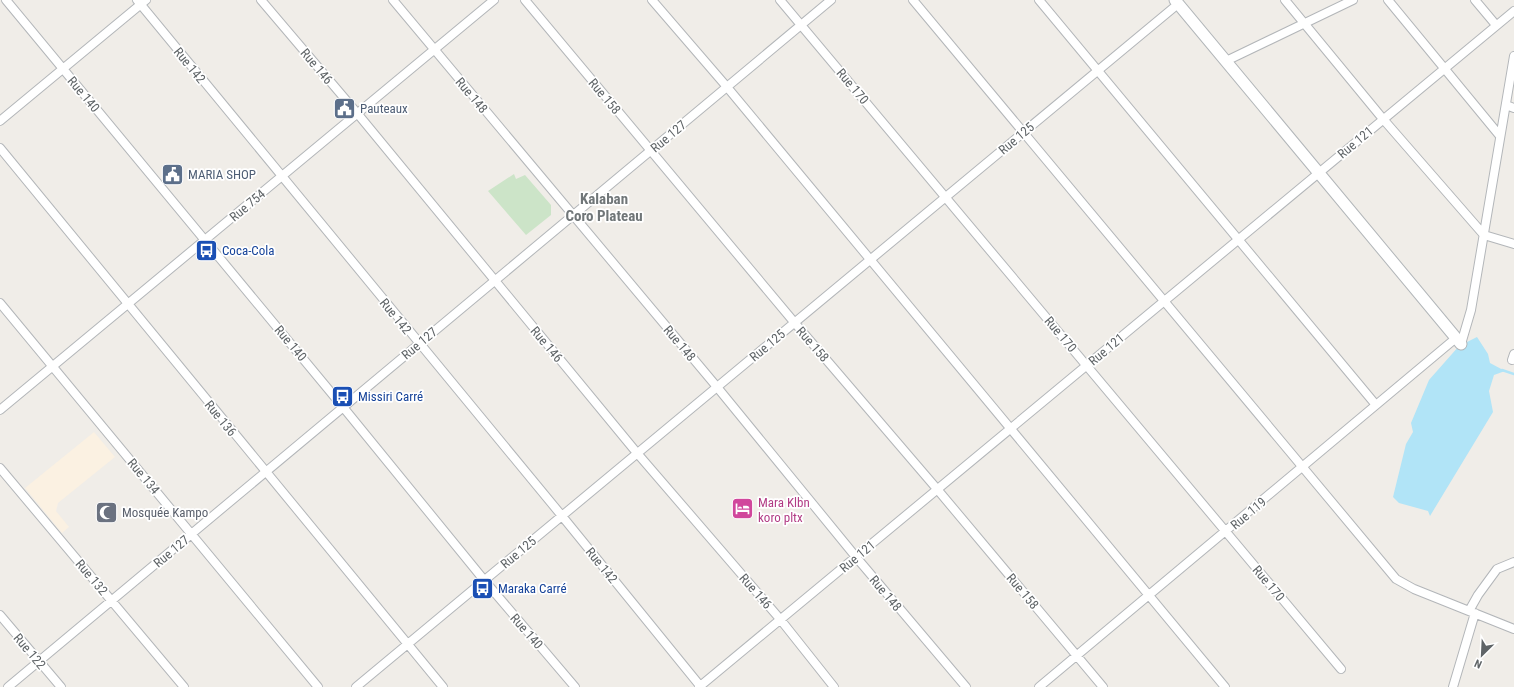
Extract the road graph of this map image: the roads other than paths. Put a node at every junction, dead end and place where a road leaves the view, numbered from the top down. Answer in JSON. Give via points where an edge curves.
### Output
{"nodes":[{"id":1,"x":6,"y":0,"type":"edge"},
{"id":2,"x":260,"y":0,"type":"edge"},
{"id":3,"x":393,"y":0,"type":"edge"},
{"id":4,"x":494,"y":0,"type":"edge"},
{"id":5,"x":525,"y":0,"type":"edge"},
{"id":6,"x":652,"y":0,"type":"edge"},
{"id":7,"x":780,"y":0,"type":"edge"},
{"id":8,"x":831,"y":0,"type":"edge"},
{"id":9,"x":913,"y":0,"type":"edge"},
{"id":10,"x":1039,"y":0,"type":"edge"},
{"id":11,"x":1285,"y":0,"type":"edge"},
{"id":12,"x":1353,"y":0,"type":"edge"},
{"id":13,"x":1388,"y":0,"type":"edge"},
{"id":14,"x":1475,"y":0,"type":"edge"},
{"id":15,"x":141,"y":2,"type":"edge"},
{"id":16,"x":1177,"y":2,"type":"edge"},
{"id":17,"x":1514,"y":11,"type":"edge"},
{"id":18,"x":1304,"y":23,"type":"junction"},
{"id":19,"x":801,"y":25,"type":"junction"},
{"id":20,"x":1496,"y":25,"type":"junction"},
{"id":21,"x":434,"y":50,"type":"junction"},
{"id":22,"x":1514,"y":56,"type":"edge"},
{"id":23,"x":1226,"y":61,"type":"junction"},
{"id":24,"x":1444,"y":68,"type":"junction"},
{"id":25,"x":62,"y":69,"type":"junction"},
{"id":26,"x":1098,"y":70,"type":"junction"},
{"id":27,"x":727,"y":87,"type":"junction"},
{"id":28,"x":1506,"y":105,"type":"junction"},
{"id":29,"x":1514,"y":108,"type":"edge"},
{"id":30,"x":357,"y":114,"type":"junction"},
{"id":31,"x":1383,"y":119,"type":"junction"},
{"id":32,"x":0,"y":121,"type":"edge"},
{"id":33,"x":1023,"y":132,"type":"junction"},
{"id":34,"x":1500,"y":136,"type":"junction"},
{"id":35,"x":0,"y":148,"type":"edge"},
{"id":36,"x":651,"y":150,"type":"junction"},
{"id":37,"x":1319,"y":173,"type":"junction"},
{"id":38,"x":282,"y":176,"type":"junction"},
{"id":39,"x":946,"y":196,"type":"junction"},
{"id":40,"x":574,"y":215,"type":"junction"},
{"id":41,"x":1484,"y":235,"type":"junction"},
{"id":42,"x":1238,"y":239,"type":"junction"},
{"id":43,"x":206,"y":240,"type":"junction"},
{"id":44,"x":1514,"y":244,"type":"edge"},
{"id":45,"x":869,"y":260,"type":"junction"},
{"id":46,"x":494,"y":281,"type":"junction"},
{"id":47,"x":1164,"y":301,"type":"junction"},
{"id":48,"x":0,"y":303,"type":"edge"},
{"id":49,"x":128,"y":304,"type":"junction"},
{"id":50,"x":794,"y":322,"type":"junction"},
{"id":51,"x":1458,"y":341,"type":"junction"},
{"id":52,"x":419,"y":344,"type":"junction"},
{"id":53,"x":1087,"y":365,"type":"junction"},
{"id":54,"x":52,"y":367,"type":"junction"},
{"id":55,"x":717,"y":387,"type":"junction"},
{"id":56,"x":1376,"y":405,"type":"junction"},
{"id":57,"x":344,"y":407,"type":"junction"},
{"id":58,"x":0,"y":410,"type":"edge"},
{"id":59,"x":1010,"y":428,"type":"junction"},
{"id":60,"x":637,"y":453,"type":"junction"},
{"id":61,"x":1303,"y":467,"type":"junction"},
{"id":62,"x":0,"y":468,"type":"edge"},
{"id":63,"x":266,"y":472,"type":"junction"},
{"id":64,"x":937,"y":489,"type":"junction"},
{"id":65,"x":562,"y":516,"type":"junction"},
{"id":66,"x":1225,"y":531,"type":"junction"},
{"id":67,"x":192,"y":534,"type":"junction"},
{"id":68,"x":856,"y":557,"type":"junction"},
{"id":69,"x":1514,"y":562,"type":"edge"},
{"id":70,"x":484,"y":580,"type":"junction"},
{"id":71,"x":1149,"y":595,"type":"junction"},
{"id":72,"x":111,"y":601,"type":"junction"},
{"id":73,"x":1472,"y":612,"type":"junction"},
{"id":74,"x":0,"y":615,"type":"edge"},
{"id":75,"x":780,"y":619,"type":"junction"},
{"id":76,"x":1514,"y":629,"type":"edge"},
{"id":77,"x":407,"y":644,"type":"junction"},
{"id":78,"x":1077,"y":655,"type":"junction"},
{"id":79,"x":39,"y":661,"type":"junction"},
{"id":80,"x":1341,"y":669,"type":"dead end"},
{"id":81,"x":8,"y":687,"type":"edge"},
{"id":82,"x":61,"y":687,"type":"edge"},
{"id":83,"x":184,"y":687,"type":"edge"},
{"id":84,"x":318,"y":687,"type":"edge"},
{"id":85,"x":356,"y":687,"type":"edge"},
{"id":86,"x":443,"y":687,"type":"edge"},
{"id":87,"x":575,"y":687,"type":"edge"},
{"id":88,"x":700,"y":687,"type":"edge"},
{"id":89,"x":834,"y":687,"type":"edge"},
{"id":90,"x":966,"y":687,"type":"edge"},
{"id":91,"x":1039,"y":687,"type":"edge"},
{"id":92,"x":1103,"y":687,"type":"edge"},
{"id":93,"x":1225,"y":687,"type":"edge"},
{"id":94,"x":1453,"y":687,"type":"edge"}],
"edges":[{"from":1,"to":25,"type":"street","name":"Rue 140"},
{"from":2,"to":30,"type":"street","name":"Rue 146"},
{"from":3,"to":21,"type":"street","name":"Rue 148"},
{"from":4,"to":21,"type":"street","name":"Rue 754"},
{"from":5,"to":36,"type":"street","name":"Rue 158"},
{"from":6,"to":27,"type":"street"},
{"from":7,"to":19,"type":"street","name":"Rue 170"},
{"from":8,"to":19,"type":"street","name":"Rue 127"},
{"from":9,"to":33,"type":"street"},
{"from":10,"to":26,"type":"street"},
{"from":11,"to":18,"type":"street"},
{"from":12,"to":18,"type":"street"},
{"from":13,"to":24,"type":"street"},
{"from":14,"to":20,"type":"street"},
{"from":15,"to":25,"type":"street"},
{"from":15,"to":38,"type":"street","name":"Rue 142"},
{"from":16,"to":23,"type":"street"},
{"from":16,"to":26,"type":"street","name":"Rue 125"},
{"from":17,"to":20,"type":"street","name":"Rue 121"},
{"from":18,"to":23,"type":"street"},
{"from":18,"to":31,"type":"street"},
{"from":19,"to":27,"type":"street","name":"Rue 127"},
{"from":19,"to":39,"type":"street","name":"Rue 170"},
{"from":20,"to":24,"type":"street","name":"Rue 121"},
{"from":21,"to":30,"type":"street","name":"Rue 754"},
{"from":21,"to":40,"type":"street","name":"Rue 148"},
{"from":22,"to":28,"type":"street"},
{"from":23,"to":37,"type":"street"},
{"from":24,"to":31,"type":"street","name":"Rue 121"},
{"from":24,"to":34,"type":"street"},
{"from":25,"to":32,"type":"street"},
{"from":25,"to":43,"type":"street","name":"Rue 140"},
{"from":26,"to":33,"type":"street","name":"Rue 125"},
{"from":26,"to":42,"type":"street"},
{"from":27,"to":36,"type":"street","name":"Rue 127"},
{"from":27,"to":45,"type":"street"},
{"from":28,"to":29,"type":"street"},
{"from":28,"to":34,"type":"street"},
{"from":30,"to":38,"type":"street","name":"Rue 754"},
{"from":30,"to":46,"type":"street","name":"Rue 146"},
{"from":31,"to":37,"type":"street","name":"Rue 121"},
{"from":31,"to":41,"type":"street"},
{"from":33,"to":39,"type":"street","name":"Rue 125"},
{"from":33,"to":47,"type":"street"},
{"from":34,"to":41,"type":"street"},
{"from":35,"to":49,"type":"street","name":"Rue 136"},
{"from":36,"to":40,"type":"street","name":"Rue 127"},
{"from":36,"to":50,"type":"street","name":"Rue 158"},
{"from":37,"to":42,"type":"street","name":"Rue 121"},
{"from":37,"to":51,"type":"street"},
{"from":38,"to":43,"type":"street","name":"Rue 754"},
{"from":38,"to":52,"type":"street","name":"Rue 142"},
{"from":39,"to":45,"type":"street","name":"Rue 125"},
{"from":39,"to":53,"type":"street","name":"Rue 170"},
{"from":40,"to":46,"type":"street","name":"Rue 127"},
{"from":40,"to":55,"type":"street","name":"Rue 148"},
{"from":41,"to":44,"type":"street"},
{"from":41,"to":51,"type":"street","via":[[1471,310]]},
{"from":42,"to":47,"type":"street","name":"Rue 121"},
{"from":42,"to":56,"type":"street"},
{"from":43,"to":49,"type":"street","name":"Rue 754"},
{"from":43,"to":57,"type":"street","name":"Rue 140"},
{"from":45,"to":50,"type":"street","name":"Rue 125"},
{"from":45,"to":59,"type":"street"},
{"from":46,"to":52,"type":"street","name":"Rue 127"},
{"from":46,"to":60,"type":"street","name":"Rue 146"},
{"from":47,"to":53,"type":"street","name":"Rue 121"},
{"from":47,"to":61,"type":"street"},
{"from":48,"to":54,"type":"street","name":"Rue 134"},
{"from":49,"to":54,"type":"street","name":"Rue 754"},
{"from":49,"to":63,"type":"street","name":"Rue 136"},
{"from":50,"to":55,"type":"street","name":"Rue 125"},
{"from":50,"to":64,"type":"street","name":"Rue 158"},
{"from":51,"to":56,"type":"street","name":"Rue 119"},
{"from":52,"to":57,"type":"street","name":"Rue 127"},
{"from":52,"to":65,"type":"street","name":"Rue 142"},
{"from":53,"to":59,"type":"street","name":"Rue 121"},
{"from":53,"to":66,"type":"street","name":"Rue 170"},
{"from":54,"to":58,"type":"street","name":"Rue 754"},
{"from":54,"to":67,"type":"street","name":"Rue 134"},
{"from":55,"to":60,"type":"street","name":"Rue 125"},
{"from":55,"to":68,"type":"street","name":"Rue 148"},
{"from":56,"to":61,"type":"street","name":"Rue 119"},
{"from":57,"to":63,"type":"street","name":"Rue 127"},
{"from":57,"to":70,"type":"street","name":"Rue 140"},
{"from":59,"to":64,"type":"street","name":"Rue 121"},
{"from":59,"to":71,"type":"street"},
{"from":60,"to":65,"type":"street","name":"Rue 125"},
{"from":60,"to":75,"type":"street","name":"Rue 146"},
{"from":61,"to":66,"type":"street","name":"Rue 119"},
{"from":61,"to":73,"type":"street","via":[[1396,579],[1414,589]]},
{"from":62,"to":72,"type":"street","name":"Rue 132"},
{"from":63,"to":67,"type":"street","name":"Rue 127"},
{"from":63,"to":77,"type":"street","name":"Rue 136"},
{"from":64,"to":68,"type":"street","name":"Rue 121"},
{"from":64,"to":78,"type":"street","name":"Rue 158"},
{"from":65,"to":70,"type":"street","name":"Rue 125"},
{"from":65,"to":88,"type":"street","name":"Rue 142"},
{"from":66,"to":71,"type":"street","name":"Rue 119"},
{"from":66,"to":80,"type":"street","name":"Rue 170"},
{"from":67,"to":72,"type":"street","name":"Rue 127"},
{"from":67,"to":84,"type":"street","name":"Rue 134"},
{"from":68,"to":75,"type":"street","name":"Rue 121"},
{"from":68,"to":90,"type":"street","name":"Rue 148"},
{"from":69,"to":73,"type":"street","via":[[1497,569],[1478,595]]},
{"from":70,"to":77,"type":"street","name":"Rue 125"},
{"from":70,"to":87,"type":"street","name":"Rue 140"},
{"from":71,"to":78,"type":"street","name":"Rue 119"},
{"from":71,"to":93,"type":"street"},
{"from":72,"to":79,"type":"street","name":"Rue 127"},
{"from":72,"to":83,"type":"street","name":"Rue 132"},
{"from":73,"to":76,"type":"street"},
{"from":73,"to":94,"type":"street"},
{"from":74,"to":79,"type":"street","name":"Rue 122"},
{"from":75,"to":88,"type":"street","name":"Rue 121"},
{"from":75,"to":89,"type":"street","name":"Rue 146"},
{"from":77,"to":85,"type":"street","name":"Rue 125"},
{"from":77,"to":86,"type":"street","name":"Rue 136"},
{"from":78,"to":91,"type":"street","name":"Rue 119"},
{"from":78,"to":92,"type":"street","name":"Rue 158"},
{"from":79,"to":81,"type":"street","name":"Rue 127"},
{"from":79,"to":82,"type":"street","name":"Rue 122"}]}
